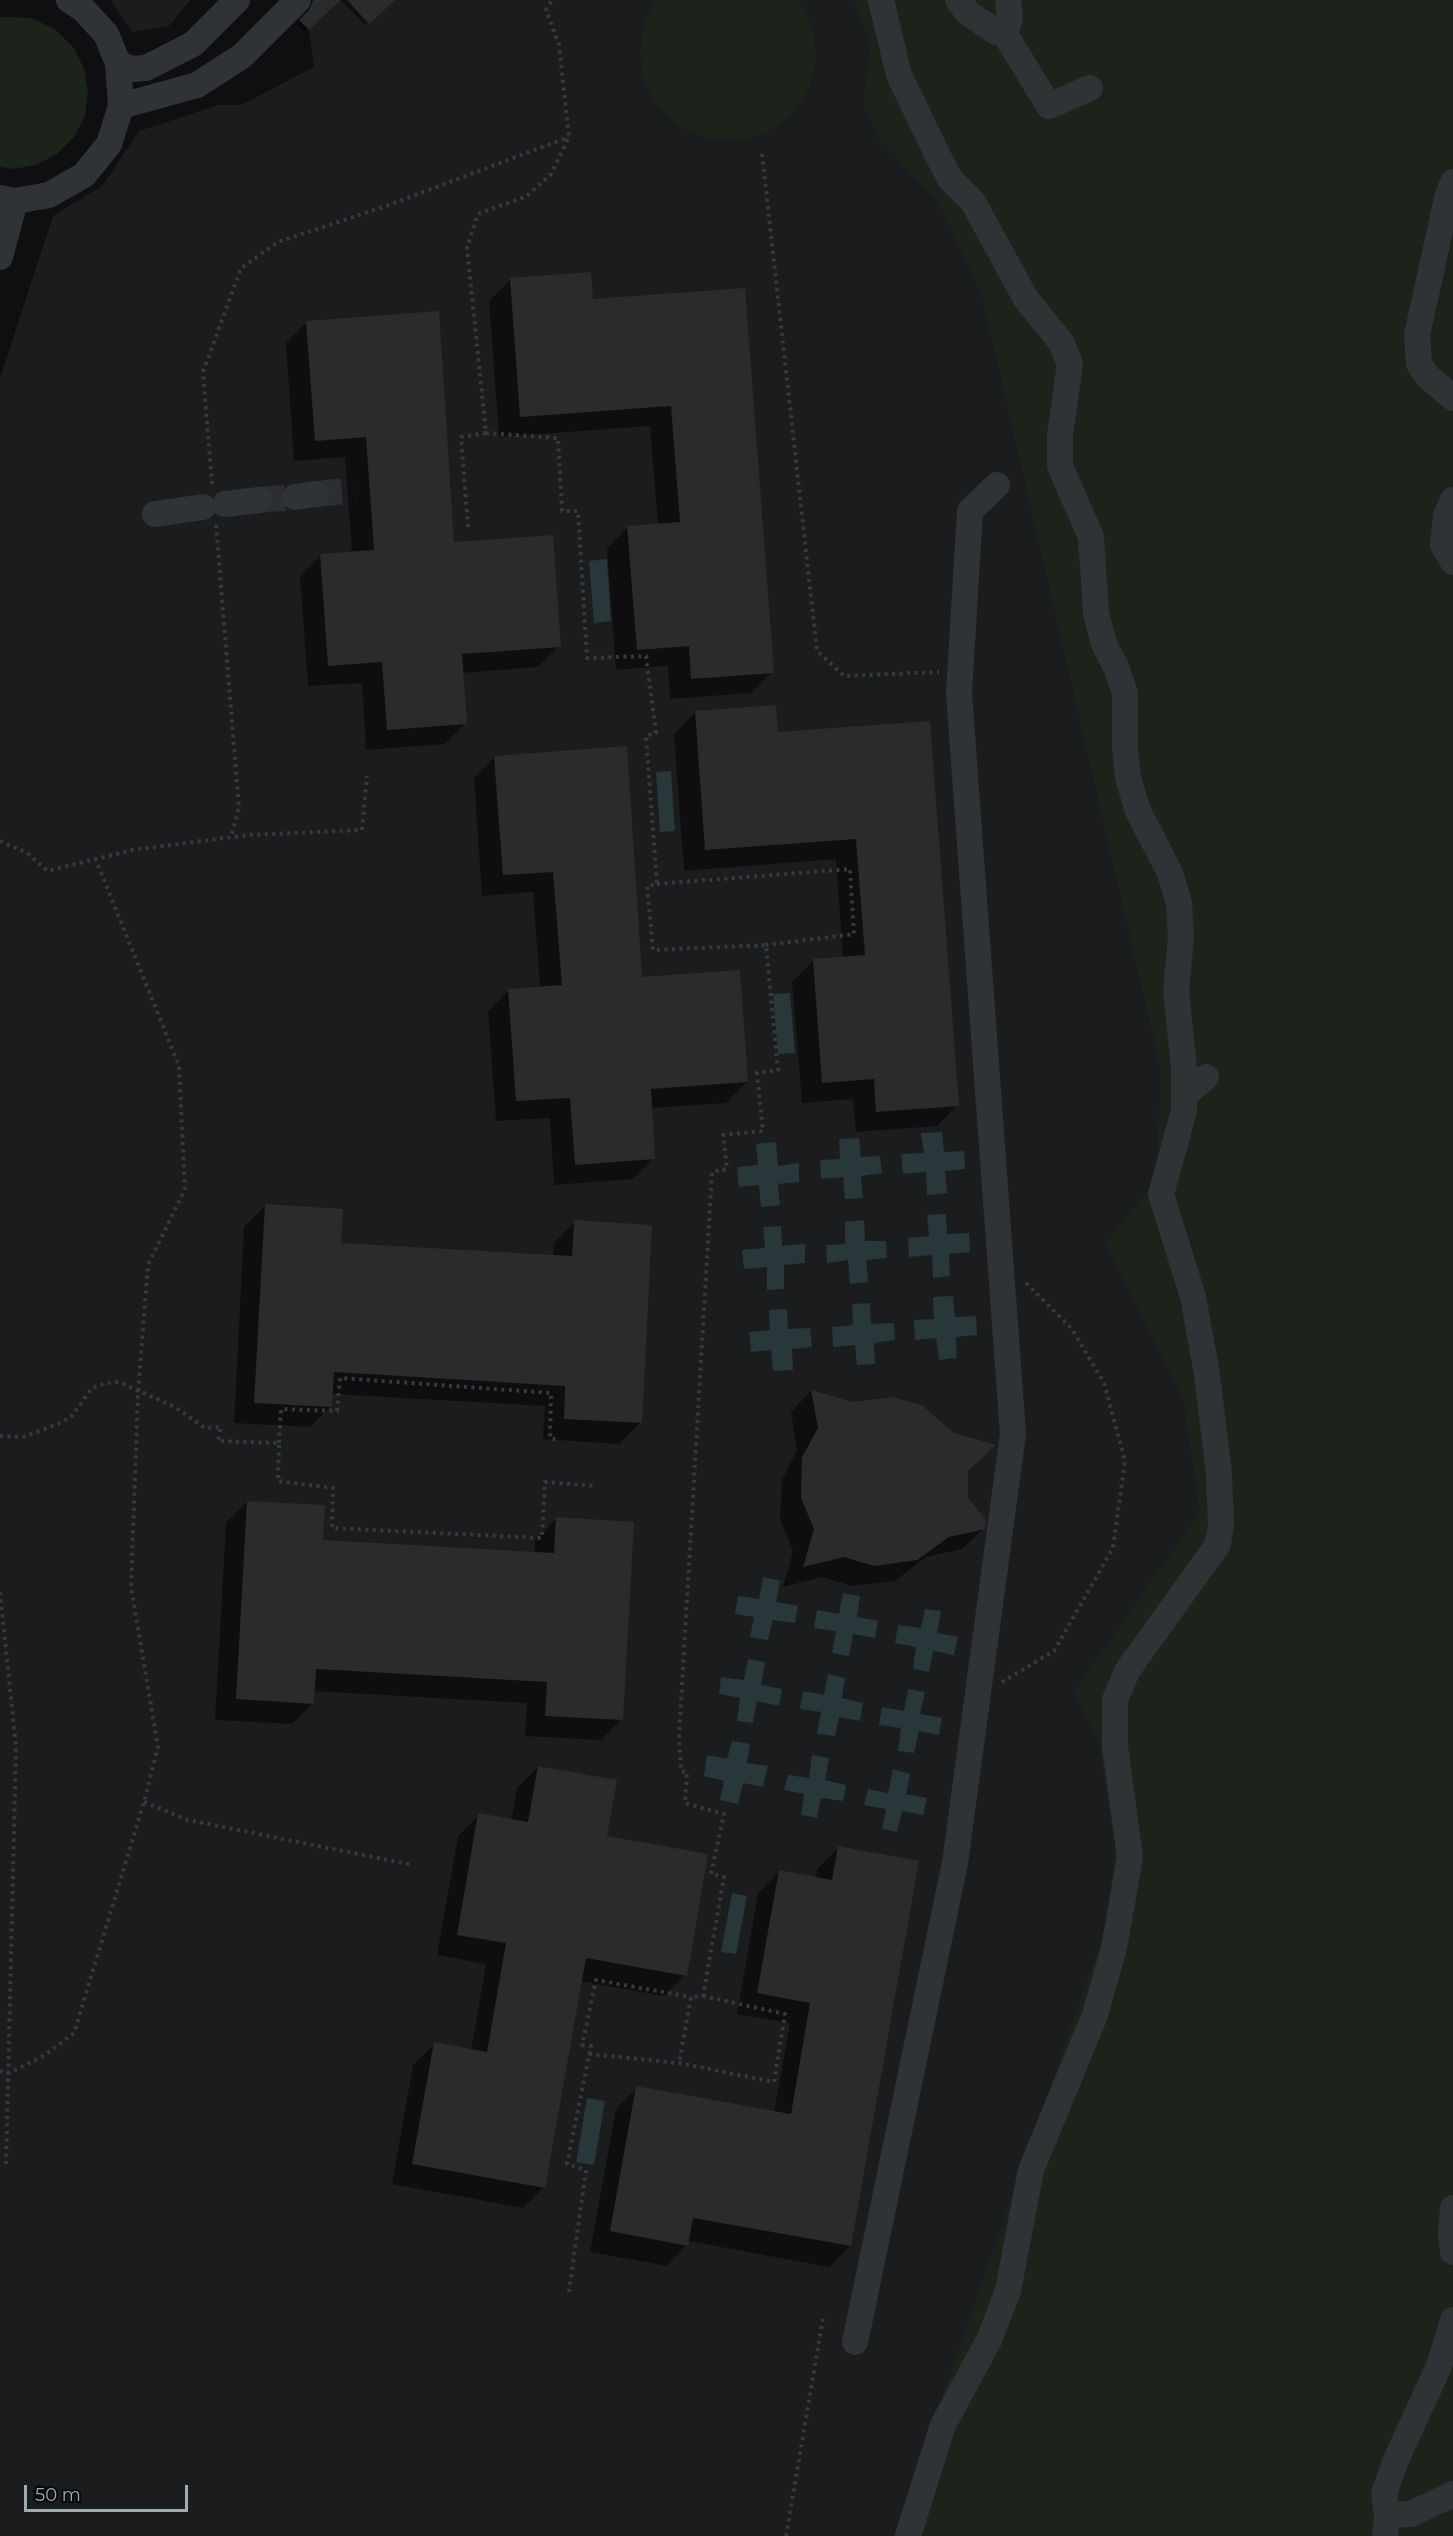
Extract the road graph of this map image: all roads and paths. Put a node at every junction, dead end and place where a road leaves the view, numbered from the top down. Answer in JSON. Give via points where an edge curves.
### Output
{"nodes":[{"id":1,"x":69,"y":0,"type":"edge"},
{"id":2,"x":237,"y":0,"type":"edge"},
{"id":3,"x":298,"y":0,"type":"edge"},
{"id":4,"x":552,"y":0,"type":"edge"},
{"id":5,"x":881,"y":0,"type":"edge"},
{"id":6,"x":958,"y":0,"type":"edge"},
{"id":7,"x":1008,"y":0,"type":"edge"},
{"id":8,"x":1003,"y":31,"type":"junction"},
{"id":9,"x":118,"y":63,"type":"junction"},
{"id":10,"x":1090,"y":88,"type":"dead end"},
{"id":11,"x":121,"y":106,"type":"junction"},
{"id":12,"x":569,"y":137,"type":"junction"},
{"id":13,"x":762,"y":154,"type":"dead end"},
{"id":14,"x":1453,"y":182,"type":"edge"},
{"id":15,"x":7,"y":200,"type":"edge"},
{"id":16,"x":0,"y":257,"type":"edge"},
{"id":17,"x":1453,"y":398,"type":"edge"},
{"id":18,"x":486,"y":433,"type":"junction"},
{"id":19,"x":997,"y":485,"type":"dead end"},
{"id":20,"x":1453,"y":500,"type":"edge"},
{"id":21,"x":259,"y":501,"type":"tunnel mouth"},
{"id":22,"x":214,"y":504,"type":"junction"},
{"id":23,"x":155,"y":514,"type":"dead end"},
{"id":24,"x":468,"y":527,"type":"dead end"},
{"id":25,"x":1453,"y":562,"type":"edge"},
{"id":26,"x":946,"y":671,"type":"dead end"},
{"id":27,"x":367,"y":776,"type":"dead end"},
{"id":28,"x":231,"y":837,"type":"junction"},
{"id":29,"x":0,"y":841,"type":"edge"},
{"id":30,"x":96,"y":860,"type":"junction"},
{"id":31,"x":657,"y":884,"type":"junction"},
{"id":32,"x":766,"y":945,"type":"junction"},
{"id":33,"x":1206,"y":1077,"type":"dead end"},
{"id":34,"x":1184,"y":1096,"type":"junction"},
{"id":35,"x":1001,"y":1257,"type":"junction"},
{"id":36,"x":138,"y":1393,"type":"junction"},
{"id":37,"x":0,"y":1436,"type":"edge"},
{"id":38,"x":558,"y":1440,"type":"dead end"},
{"id":39,"x":279,"y":1443,"type":"junction"},
{"id":40,"x":594,"y":1486,"type":"dead end"},
{"id":41,"x":0,"y":1592,"type":"edge"},
{"id":42,"x":978,"y":1696,"type":"junction"},
{"id":43,"x":144,"y":1802,"type":"junction"},
{"id":44,"x":413,"y":1865,"type":"dead end"},
{"id":45,"x":704,"y":1996,"type":"junction"},
{"id":46,"x":691,"y":1997,"type":"junction"},
{"id":47,"x":589,"y":2054,"type":"junction"},
{"id":48,"x":679,"y":2063,"type":"junction"},
{"id":49,"x":0,"y":2071,"type":"edge"},
{"id":50,"x":9,"y":2073,"type":"junction"},
{"id":51,"x":6,"y":2166,"type":"dead end"},
{"id":52,"x":1453,"y":2208,"type":"edge"},
{"id":53,"x":1453,"y":2252,"type":"edge"},
{"id":54,"x":569,"y":2292,"type":"dead end"},
{"id":55,"x":823,"y":2318,"type":"dead end"},
{"id":56,"x":1453,"y":2320,"type":"edge"},
{"id":57,"x":855,"y":2342,"type":"dead end"},
{"id":58,"x":1453,"y":2494,"type":"edge"},
{"id":59,"x":1386,"y":2525,"type":"edge"},
{"id":60,"x":786,"y":2536,"type":"edge"},
{"id":61,"x":908,"y":2536,"type":"edge"}],
"edges":[{"from":1,"to":9,"type":"street","via":[[106,34]]},
{"from":2,"to":9,"type":"street","via":[[193,44],[146,68],[131,69]]},
{"from":3,"to":11,"type":"street","via":[[242,56],[197,85]]},
{"from":4,"to":12,"type":"path","via":[[546,10],[559,45]]},
{"from":5,"to":34,"type":"street","via":[[898,75],[939,158],[950,179],[973,202],[1026,299],[1061,342],[1070,364],[1060,435],[1060,466],[1091,537],[1096,613],[1104,644],[1125,693],[1128,777],[1138,811],[1170,873],[1179,903],[1181,937],[1176,991]]},
{"from":6,"to":8,"type":"street","via":[[987,27]]},
{"from":7,"to":8,"type":"street","via":[[1010,19]]},
{"from":8,"to":10,"type":"street","via":[[1048,106]]},
{"from":9,"to":11,"type":"street"},
{"from":11,"to":15,"type":"street","via":[[109,144],[84,175],[49,195]]},
{"from":12,"to":18,"type":"path","via":[[551,174],[527,196],[478,214],[467,247]]},
{"from":12,"to":22,"type":"path","via":[[278,242],[241,268],[203,372]]},
{"from":13,"to":26,"type":"path","via":[[817,651],[843,676]]},
{"from":14,"to":17,"type":"street","via":[[1417,334],[1419,364],[1428,378]]},
{"from":15,"to":16,"type":"street"},
{"from":18,"to":24,"type":"path","via":[[461,437]]},
{"from":18,"to":31,"type":"path","via":[[558,438],[562,511],[579,511],[587,658],[646,656],[656,734],[646,736]]},
{"from":19,"to":35,"type":"street","via":[[970,511],[959,693]]},
{"from":20,"to":25,"type":"street","via":[[1446,515],[1443,545]]},
{"from":21,"to":22,"type":"street"},
{"from":22,"to":23,"type":"street"},
{"from":22,"to":28,"type":"path","via":[[239,808]]},
{"from":27,"to":28,"type":"path","via":[[362,830]]},
{"from":28,"to":30,"type":"path","via":[[132,850]]},
{"from":29,"to":30,"type":"path","via":[[27,853],[48,871]]},
{"from":30,"to":36,"type":"path","via":[[179,1066],[185,1189],[148,1264]]},
{"from":31,"to":32,"type":"path","via":[[647,886],[653,950]]},
{"from":31,"to":32,"type":"path","via":[[850,869],[854,934]]},
{"from":32,"to":45,"type":"path","via":[[778,1070],[756,1072],[763,1131],[723,1135],[727,1169],[712,1172],[679,1736],[681,1771],[687,1772],[685,1803],[724,1814],[711,1874],[724,1877]]},
{"from":33,"to":34,"type":"street"},
{"from":34,"to":61,"type":"street","via":[[1184,1111],[1161,1194],[1193,1297],[1207,1374],[1219,1474],[1218,1544],[1127,1671],[1115,1700],[1115,1747],[1130,1857],[1114,1948],[1095,2015],[1031,2170],[1008,2291],[989,2340],[943,2425]]},
{"from":35,"to":42,"type":"street","via":[[1013,1434]]},
{"from":35,"to":42,"type":"path","via":[[1072,1329],[1104,1383],[1125,1461],[1113,1548],[1054,1651]]},
{"from":36,"to":37,"type":"path","via":[[119,1382],[106,1383],[92,1388],[71,1417],[58,1424],[22,1437]]},
{"from":36,"to":39,"type":"path","via":[[175,1407],[205,1428],[220,1427],[218,1441]]},
{"from":36,"to":43,"type":"path","via":[[131,1587],[158,1748]]},
{"from":38,"to":39,"type":"path","via":[[550,1438],[551,1393],[340,1378],[337,1411],[281,1409]]},
{"from":39,"to":40,"type":"path","via":[[278,1481],[333,1488],[332,1528],[542,1538],[545,1482]]},
{"from":41,"to":50,"type":"path","via":[[16,1747]]},
{"from":42,"to":57,"type":"street","via":[[955,1863]]},
{"from":43,"to":44,"type":"path","via":[[188,1820]]},
{"from":43,"to":50,"type":"path","via":[[74,2033],[45,2055]]},
{"from":45,"to":46,"type":"path"},
{"from":45,"to":48,"type":"path","via":[[785,2014],[774,2082]]},
{"from":46,"to":47,"type":"path","via":[[596,1980],[582,2044],[591,2046]]},
{"from":46,"to":48,"type":"path"},
{"from":47,"to":48,"type":"path"},
{"from":47,"to":54,"type":"path","via":[[567,2164],[586,2170]]},
{"from":49,"to":50,"type":"path"},
{"from":50,"to":51,"type":"path"},
{"from":52,"to":53,"type":"street"},
{"from":55,"to":60,"type":"path"},
{"from":56,"to":59,"type":"street","via":[[1439,2366],[1384,2494]]},
{"from":58,"to":59,"type":"street"}]}
